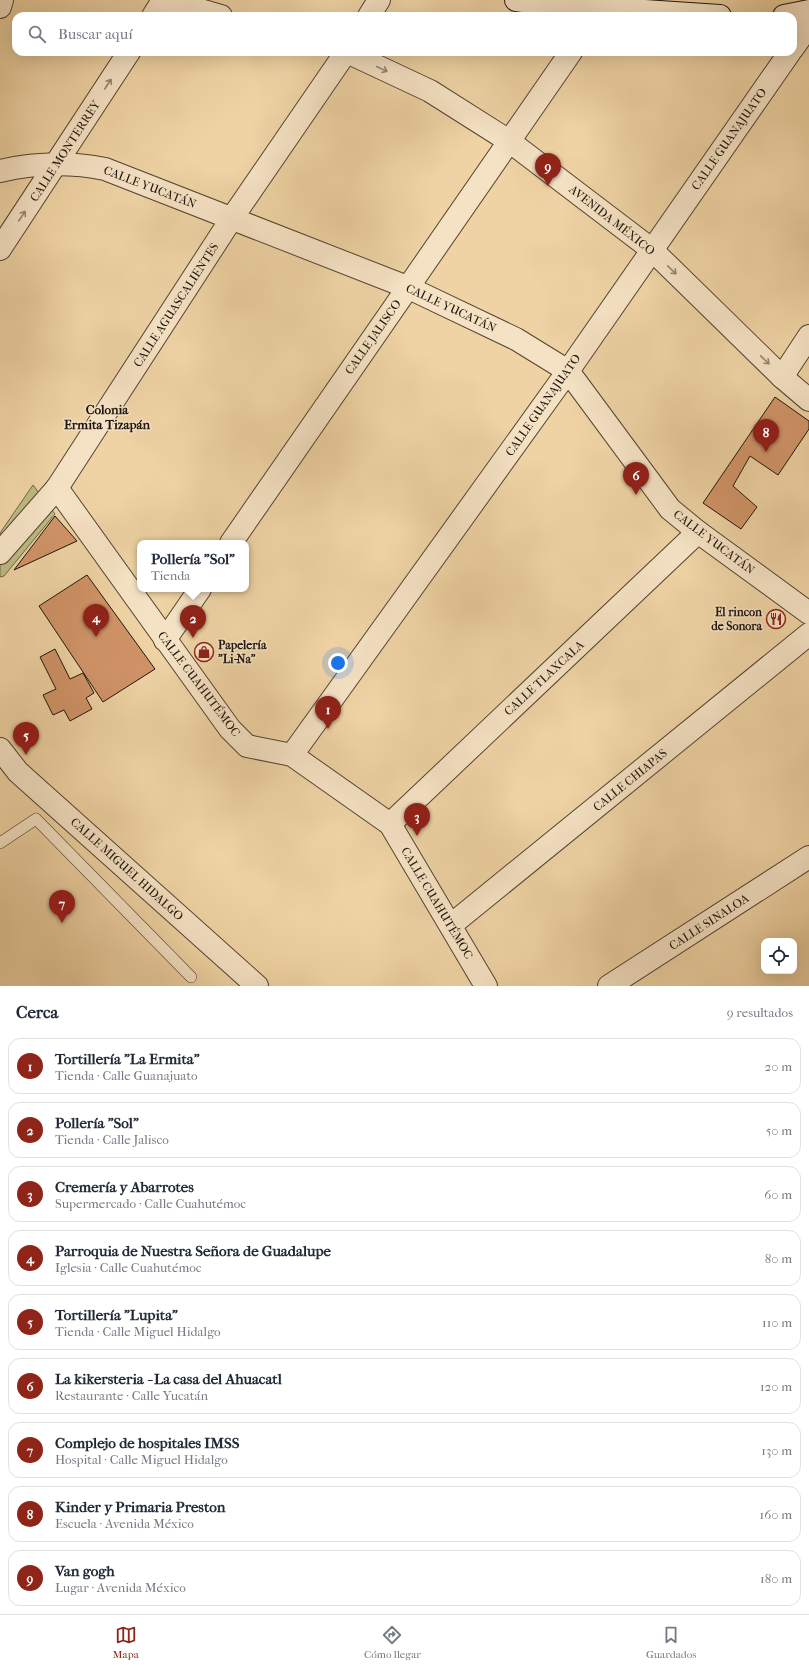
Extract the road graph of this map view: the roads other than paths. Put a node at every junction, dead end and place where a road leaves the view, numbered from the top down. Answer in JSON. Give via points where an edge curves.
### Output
{"nodes":[{"id":1,"x":2,"y":0,"type":"edge"},
{"id":2,"x":164,"y":0,"type":"edge"},
{"id":3,"x":379,"y":0,"type":"edge"},
{"id":4,"x":516,"y":0,"type":"edge"},
{"id":5,"x":0,"y":7,"type":"edge"},
{"id":6,"x":809,"y":11,"type":"edge"},
{"id":7,"x":156,"y":12,"type":"edge"},
{"id":8,"x":207,"y":12,"type":"edge"},
{"id":9,"x":372,"y":12,"type":"edge"},
{"id":10,"x":598,"y":12,"type":"edge"},
{"id":11,"x":797,"y":13,"type":"edge"},
{"id":12,"x":797,"y":22,"type":"edge"},
{"id":13,"x":809,"y":24,"type":"edge"},
{"id":14,"x":797,"y":42,"type":"edge"},
{"id":15,"x":126,"y":56,"type":"edge"},
{"id":16,"x":343,"y":56,"type":"edge"},
{"id":17,"x":355,"y":56,"type":"edge"},
{"id":18,"x":568,"y":56,"type":"edge"},
{"id":19,"x":787,"y":56,"type":"edge"},
{"id":20,"x":509,"y":141,"type":"junction"},
{"id":21,"x":57,"y":164,"type":"junction"},
{"id":22,"x":0,"y":171,"type":"edge"},
{"id":23,"x":232,"y":218,"type":"junction"},
{"id":24,"x":0,"y":249,"type":"edge"},
{"id":25,"x":651,"y":249,"type":"junction"},
{"id":26,"x":408,"y":287,"type":"junction"},
{"id":27,"x":809,"y":336,"type":"edge"},
{"id":28,"x":568,"y":371,"type":"junction"},
{"id":29,"x":782,"y":377,"type":"junction"},
{"id":30,"x":809,"y":400,"type":"edge"},
{"id":31,"x":57,"y":488,"type":"junction"},
{"id":32,"x":698,"y":532,"type":"junction"},
{"id":33,"x":234,"y":540,"type":"edge"},
{"id":34,"x":0,"y":553,"type":"edge"},
{"id":35,"x":198,"y":592,"type":"edge"},
{"id":36,"x":809,"y":613,"type":"edge"},
{"id":37,"x":809,"y":634,"type":"edge"},
{"id":38,"x":165,"y":640,"type":"junction"},
{"id":39,"x":0,"y":749,"type":"edge"},
{"id":40,"x":292,"y":755,"type":"junction"},
{"id":41,"x":9,"y":774,"type":"edge"},
{"id":42,"x":390,"y":824,"type":"junction"},
{"id":43,"x":14,"y":834,"type":"junction"},
{"id":44,"x":0,"y":838,"type":"edge"},
{"id":45,"x":0,"y":843,"type":"edge"},
{"id":46,"x":809,"y":857,"type":"edge"},
{"id":47,"x":451,"y":925,"type":"junction"},
{"id":48,"x":191,"y":977,"type":"dead end"},
{"id":49,"x":257,"y":986,"type":"edge"},
{"id":50,"x":486,"y":986,"type":"edge"},
{"id":51,"x":609,"y":986,"type":"edge"}],
"edges":[{"from":1,"to":5,"type":"street"},
{"from":2,"to":7,"type":"street"},
{"from":2,"to":8,"type":"street"},
{"from":3,"to":9,"type":"street"},
{"from":4,"to":10,"type":"street"},
{"from":6,"to":11,"type":"street"},
{"from":12,"to":13,"type":"street"},
{"from":13,"to":14,"type":"street"},
{"from":21,"to":15,"type":"street","name":"CALLE MONTERREY","one_way":true},
{"from":16,"to":23,"type":"street","name":"CALLE AGUASCALIENTES"},
{"from":17,"to":20,"type":"street","name":"AVENIDA MÉXICO","one_way":true,"via":[[430,91]]},
{"from":18,"to":20,"type":"street","name":"CALLE JALISCO"},
{"from":19,"to":25,"type":"street","name":"CALLE GUANAJUATO"},
{"from":20,"to":25,"type":"street","name":"AVENIDA MÉXICO"},
{"from":20,"to":26,"type":"street","name":"CALLE JALISCO"},
{"from":21,"to":22,"type":"street","name":"CALLE YUCATÁN"},
{"from":21,"to":23,"type":"street","name":"CALLE YUCATÁN","via":[[105,169]]},
{"from":24,"to":21,"type":"street","name":"CALLE MONTERREY","one_way":true},
{"from":23,"to":26,"type":"street","name":"CALLE YUCATÁN"},
{"from":23,"to":31,"type":"street","name":"CALLE AGUASCALIENTES"},
{"from":25,"to":28,"type":"street","name":"CALLE GUANAJUATO"},
{"from":25,"to":29,"type":"street","name":"AVENIDA MÉXICO","one_way":true},
{"from":26,"to":28,"type":"street","name":"CALLE YUCATÁN","via":[[516,339]]},
{"from":26,"to":33,"type":"street","name":"CALLE JALISCO"},
{"from":27,"to":29,"type":"street"},
{"from":28,"to":32,"type":"street","name":"CALLE YUCATÁN","via":[[670,509]]},
{"from":28,"to":40,"type":"street","name":"CALLE GUANAJUATO"},
{"from":29,"to":30,"type":"street","name":"AVENIDA MÉXICO"},
{"from":31,"to":34,"type":"street","name":"CALLE AGUASCALIENTES"},
{"from":31,"to":38,"type":"street","name":"CALLE CUAHUTÉMOC"},
{"from":32,"to":36,"type":"street","name":"CALLE YUCATÁN"},
{"from":32,"to":42,"type":"street","name":"CALLE TLAXCALA"},
{"from":35,"to":38,"type":"street"},
{"from":37,"to":47,"type":"street","name":"CALLE CHIAPAS"},
{"from":38,"to":40,"type":"street","name":"CALLE CUAHUTÉMOC","via":[[230,729],[247,746]]},
{"from":39,"to":41,"type":"street","name":"CALLE MIGUEL HIDALGO"},
{"from":40,"to":42,"type":"street","name":"CALLE CUAHUTÉMOC"},
{"from":41,"to":49,"type":"street","name":"CALLE MIGUEL HIDALGO"},
{"from":42,"to":47,"type":"street","name":"CALLE CUAHUTÉMOC"},
{"from":43,"to":44,"type":"lane"},
{"from":43,"to":45,"type":"lane"},
{"from":43,"to":48,"type":"lane","via":[[36,820]]},
{"from":46,"to":51,"type":"street","name":"CALLE SINALOA"},
{"from":47,"to":50,"type":"street","name":"CALLE CUAHUTÉMOC"}]}
